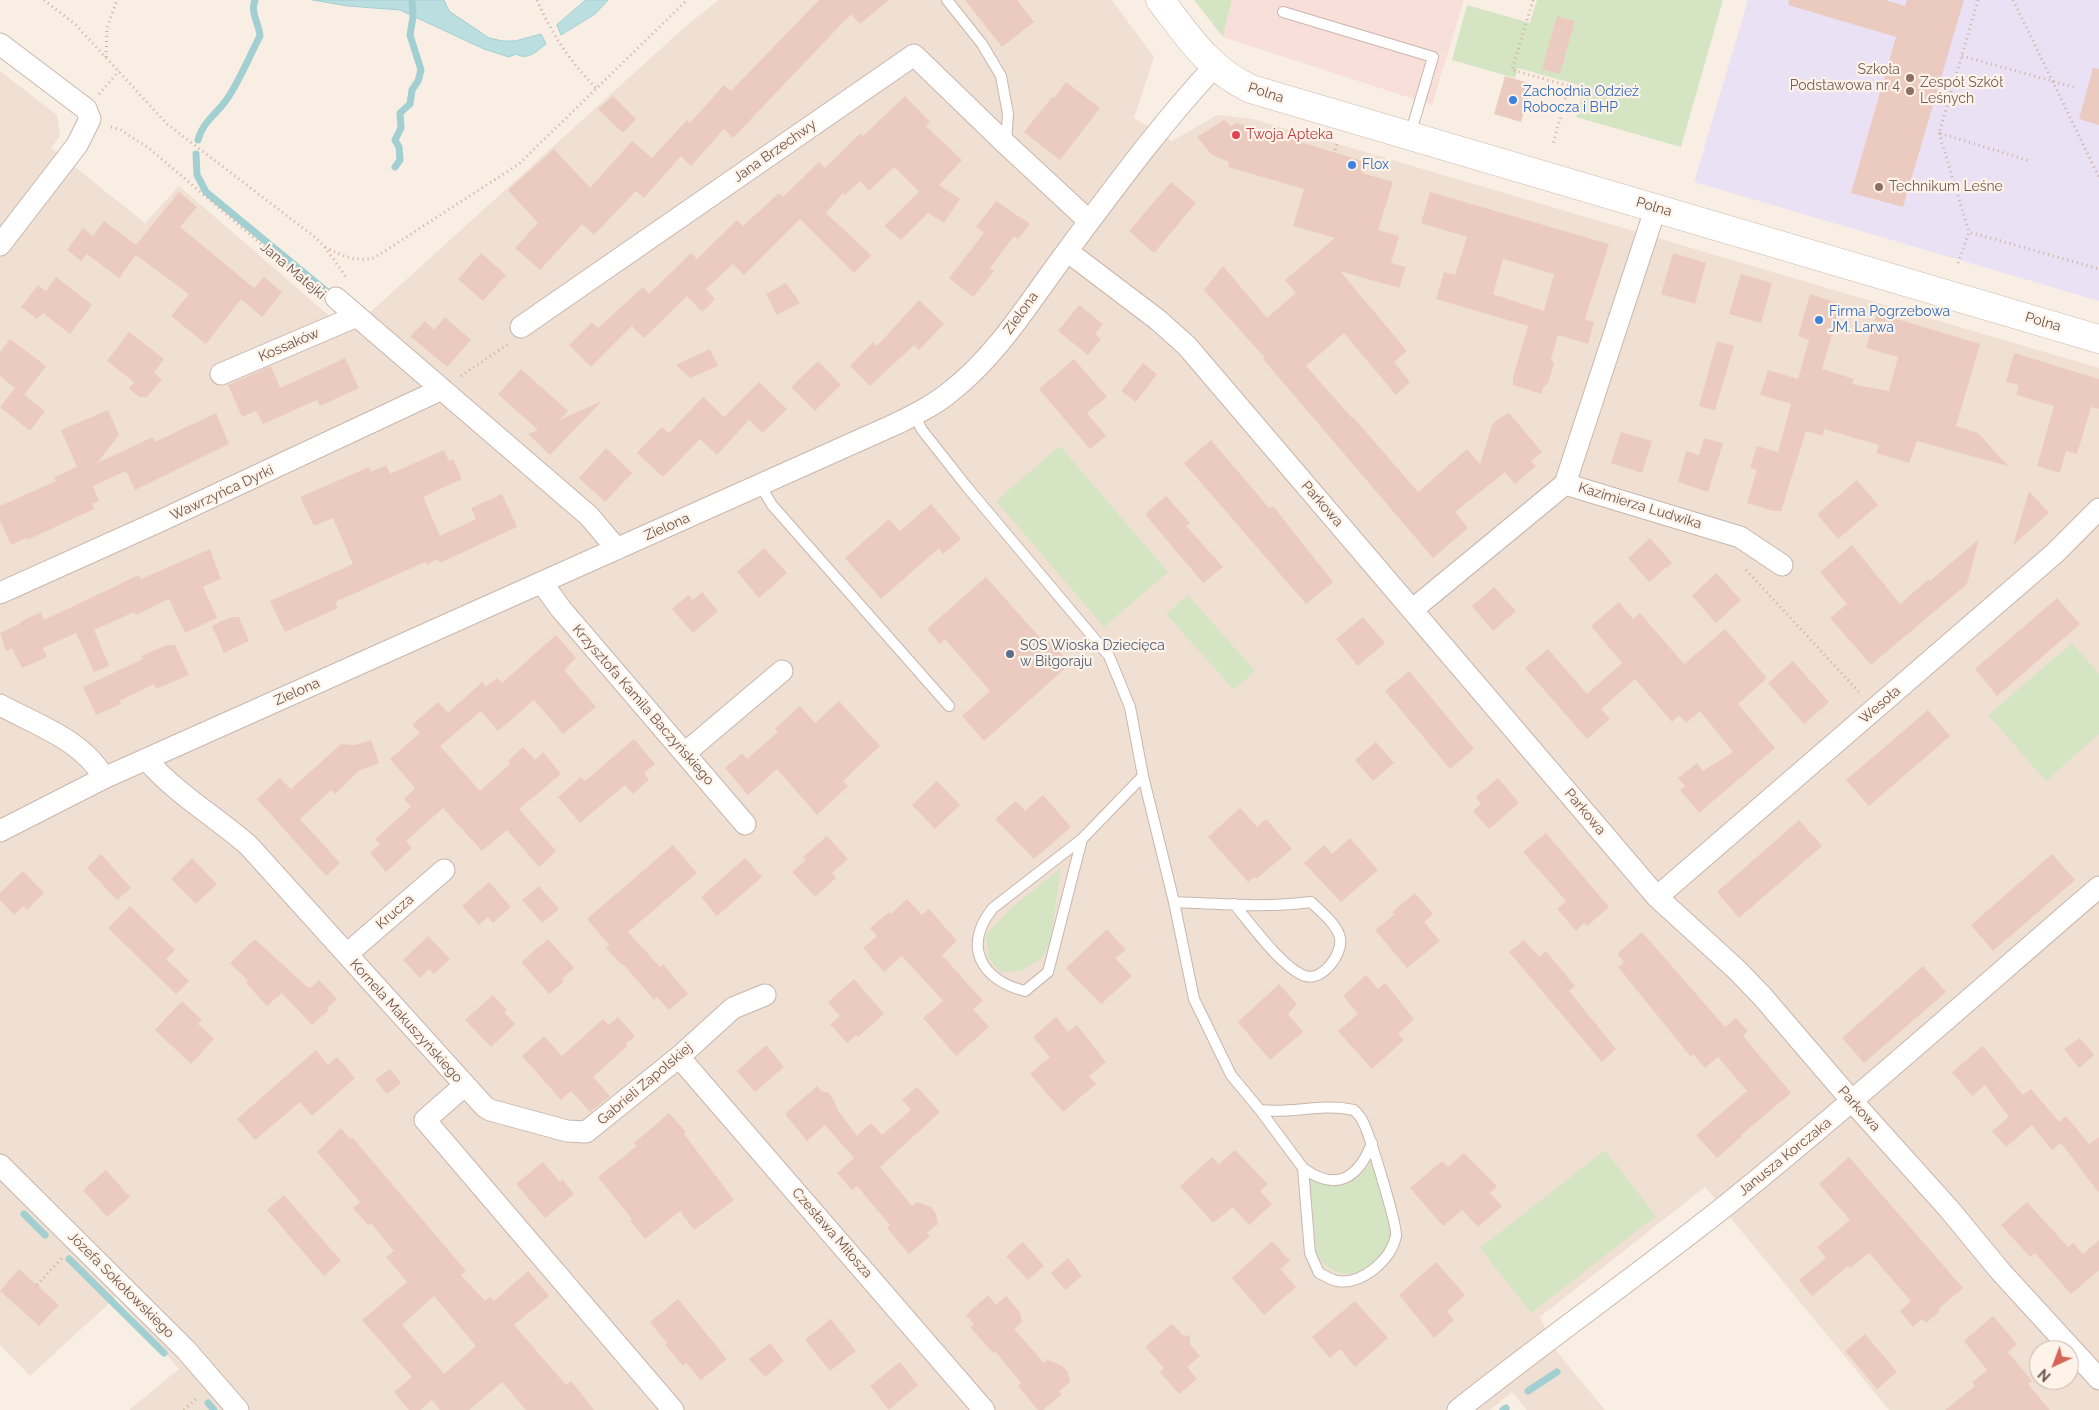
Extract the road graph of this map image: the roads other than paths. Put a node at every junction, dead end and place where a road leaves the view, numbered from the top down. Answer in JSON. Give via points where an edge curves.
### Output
{"nodes":[{"id":1,"x":947,"y":0,"type":"edge"},
{"id":2,"x":1160,"y":0,"type":"edge"},
{"id":3,"x":1283,"y":12,"type":"dead end"},
{"id":4,"x":0,"y":44,"type":"edge"},
{"id":5,"x":1214,"y":67,"type":"junction"},
{"id":6,"x":1410,"y":136,"type":"junction"},
{"id":7,"x":1006,"y":144,"type":"junction"},
{"id":8,"x":1656,"y":208,"type":"junction"},
{"id":9,"x":1089,"y":221,"type":"junction"},
{"id":10,"x":0,"y":245,"type":"edge"},
{"id":11,"x":1067,"y":251,"type":"junction"},
{"id":12,"x":336,"y":298,"type":"road end"},
{"id":13,"x":357,"y":316,"type":"junction"},
{"id":14,"x":521,"y":327,"type":"road end"},
{"id":15,"x":2099,"y":339,"type":"edge"},
{"id":16,"x":221,"y":374,"type":"dead end"},
{"id":17,"x":442,"y":389,"type":"junction"},
{"id":18,"x":914,"y":415,"type":"junction"},
{"id":19,"x":1564,"y":484,"type":"junction"},
{"id":20,"x":760,"y":485,"type":"junction"},
{"id":21,"x":2099,"y":509,"type":"edge"},
{"id":22,"x":617,"y":549,"type":"junction"},
{"id":23,"x":1782,"y":566,"type":"dead end"},
{"id":24,"x":542,"y":583,"type":"junction"},
{"id":25,"x":0,"y":594,"type":"edge"},
{"id":26,"x":1412,"y":610,"type":"junction"},
{"id":27,"x":782,"y":671,"type":"dead end"},
{"id":28,"x":0,"y":705,"type":"edge"},
{"id":29,"x":949,"y":706,"type":"dead end"},
{"id":30,"x":685,"y":753,"type":"junction"},
{"id":31,"x":146,"y":759,"type":"junction"},
{"id":32,"x":1143,"y":776,"type":"junction"},
{"id":33,"x":104,"y":778,"type":"junction"},
{"id":34,"x":745,"y":824,"type":"dead end"},
{"id":35,"x":0,"y":831,"type":"edge"},
{"id":36,"x":1082,"y":839,"type":"junction"},
{"id":37,"x":444,"y":870,"type":"dead end"},
{"id":38,"x":2099,"y":887,"type":"edge"},
{"id":39,"x":1657,"y":897,"type":"junction"},
{"id":40,"x":1174,"y":902,"type":"junction"},
{"id":41,"x":1234,"y":904,"type":"junction"},
{"id":42,"x":347,"y":954,"type":"junction"},
{"id":43,"x":765,"y":995,"type":"dead end"},
{"id":44,"x":679,"y":1057,"type":"junction"},
{"id":45,"x":465,"y":1085,"type":"junction"},
{"id":46,"x":1852,"y":1102,"type":"junction"},
{"id":47,"x":1260,"y":1110,"type":"junction"},
{"id":48,"x":1372,"y":1142,"type":"junction"},
{"id":49,"x":0,"y":1165,"type":"edge"},
{"id":50,"x":1303,"y":1168,"type":"junction"},
{"id":51,"x":2099,"y":1378,"type":"edge"},
{"id":52,"x":238,"y":1410,"type":"edge"},
{"id":53,"x":673,"y":1410,"type":"edge"},
{"id":54,"x":984,"y":1410,"type":"edge"},
{"id":55,"x":1458,"y":1410,"type":"edge"}],
"edges":[{"from":1,"to":7,"type":"lane","via":[[982,44],[1001,76],[1008,114]]},
{"from":2,"to":5,"type":"street","name":"Polna"},
{"from":3,"to":6,"type":"lane","via":[[1433,57]]},
{"from":4,"to":10,"type":"street","via":[[88,114],[77,145]]},
{"from":5,"to":6,"type":"street","name":"Polna","via":[[1251,89]]},
{"from":5,"to":9,"type":"street","name":"Zielona","via":[[1162,126]]},
{"from":6,"to":8,"type":"street","name":"Polna"},
{"from":7,"to":9,"type":"street","name":"Jana Brzechwy"},
{"from":7,"to":14,"type":"street","name":"Jana Brzechwy","via":[[914,55]]},
{"from":8,"to":15,"type":"street","name":"Polna"},
{"from":8,"to":19,"type":"street"},
{"from":9,"to":11,"type":"street","name":"Zielona"},
{"from":11,"to":18,"type":"street","name":"Zielona","via":[[987,358],[950,392]]},
{"from":11,"to":26,"type":"street","name":"Parkowa","via":[[1187,346]]},
{"from":12,"to":13,"type":"street","name":"Jana Matejki"},
{"from":13,"to":16,"type":"street","name":"Kossaków"},
{"from":13,"to":17,"type":"street","name":"Jana Matejki"},
{"from":17,"to":22,"type":"street","name":"Jana Matejki","via":[[589,516]]},
{"from":17,"to":25,"type":"street","name":"Wawrzyńca Dyrki"},
{"from":18,"to":20,"type":"street","name":"Zielona"},
{"from":18,"to":32,"type":"lane","via":[[967,487],[1109,656],[1130,707]]},
{"from":19,"to":23,"type":"street","name":"Kazimierza Ludwika","via":[[1740,536]]},
{"from":19,"to":26,"type":"street","name":"Kazimierza Ludwika"},
{"from":20,"to":22,"type":"street","name":"Zielona"},
{"from":20,"to":29,"type":"lane","via":[[772,505]]},
{"from":21,"to":39,"type":"street","name":"Wesoła","via":[[2055,553]]},
{"from":22,"to":24,"type":"street","name":"Zielona"},
{"from":24,"to":30,"type":"street","name":"Krzysztofa Kamila Baczyńskiego","via":[[560,609]]},
{"from":24,"to":31,"type":"street","name":"Zielona"},
{"from":26,"to":39,"type":"street","name":"Parkowa"},
{"from":27,"to":30,"type":"street"},
{"from":28,"to":33,"type":"street","via":[[76,745],[90,757]]},
{"from":30,"to":34,"type":"street","name":"Krzysztofa Kamila Baczyńskiego"},
{"from":31,"to":33,"type":"street","name":"Zielona"},
{"from":31,"to":42,"type":"street","name":"Kornela Makuszyńskiego","via":[[163,779],[249,846]]},
{"from":32,"to":36,"type":"lane"},
{"from":32,"to":40,"type":"lane"},
{"from":33,"to":35,"type":"street","name":"Zielona"},
{"from":36,"to":36,"type":"lane","via":[[993,908],[983,921],[976,943],[981,961],[994,977],[1009,987],[1025,991],[1048,972]]},
{"from":37,"to":42,"type":"street","name":"Krucza"},
{"from":38,"to":46,"type":"street","name":"Janusza Korczaka"},
{"from":39,"to":46,"type":"street","name":"Parkowa","via":[[1751,983]]},
{"from":40,"to":41,"type":"lane"},
{"from":40,"to":47,"type":"lane","via":[[1194,999],[1231,1075]]},
{"from":41,"to":41,"type":"lane","via":[[1282,906],[1311,902],[1336,929],[1340,939],[1338,952],[1327,969],[1318,975],[1306,976],[1287,964]]},
{"from":42,"to":45,"type":"street","name":"Kornela Makuszyńskiego"},
{"from":43,"to":44,"type":"street","name":"Gabrieli Zapolskiej","via":[[733,1008]]},
{"from":44,"to":45,"type":"street","name":"Gabrieli Zapolskiej","via":[[586,1132],[568,1131],[490,1110]]},
{"from":44,"to":54,"type":"street","name":"Czesława Miłosza"},
{"from":45,"to":53,"type":"street","name":"Kornela Makuszyńskiego","via":[[425,1120]]},
{"from":46,"to":51,"type":"street","name":"Parkowa","via":[[1944,1203],[2012,1285]]},
{"from":46,"to":55,"type":"street","name":"Janusza Korczaka","via":[[1709,1219]]},
{"from":47,"to":48,"type":"lane","via":[[1282,1113],[1324,1106],[1354,1110]]},
{"from":47,"to":50,"type":"lane"},
{"from":48,"to":50,"type":"lane","via":[[1362,1164],[1343,1179],[1328,1182]]},
{"from":48,"to":50,"type":"lane","via":[[1397,1234],[1387,1255],[1372,1271],[1354,1280],[1336,1281],[1319,1273],[1310,1253]]},
{"from":49,"to":52,"type":"street","name":"Józefa Sokołowskiego","via":[[186,1350]]}]}
